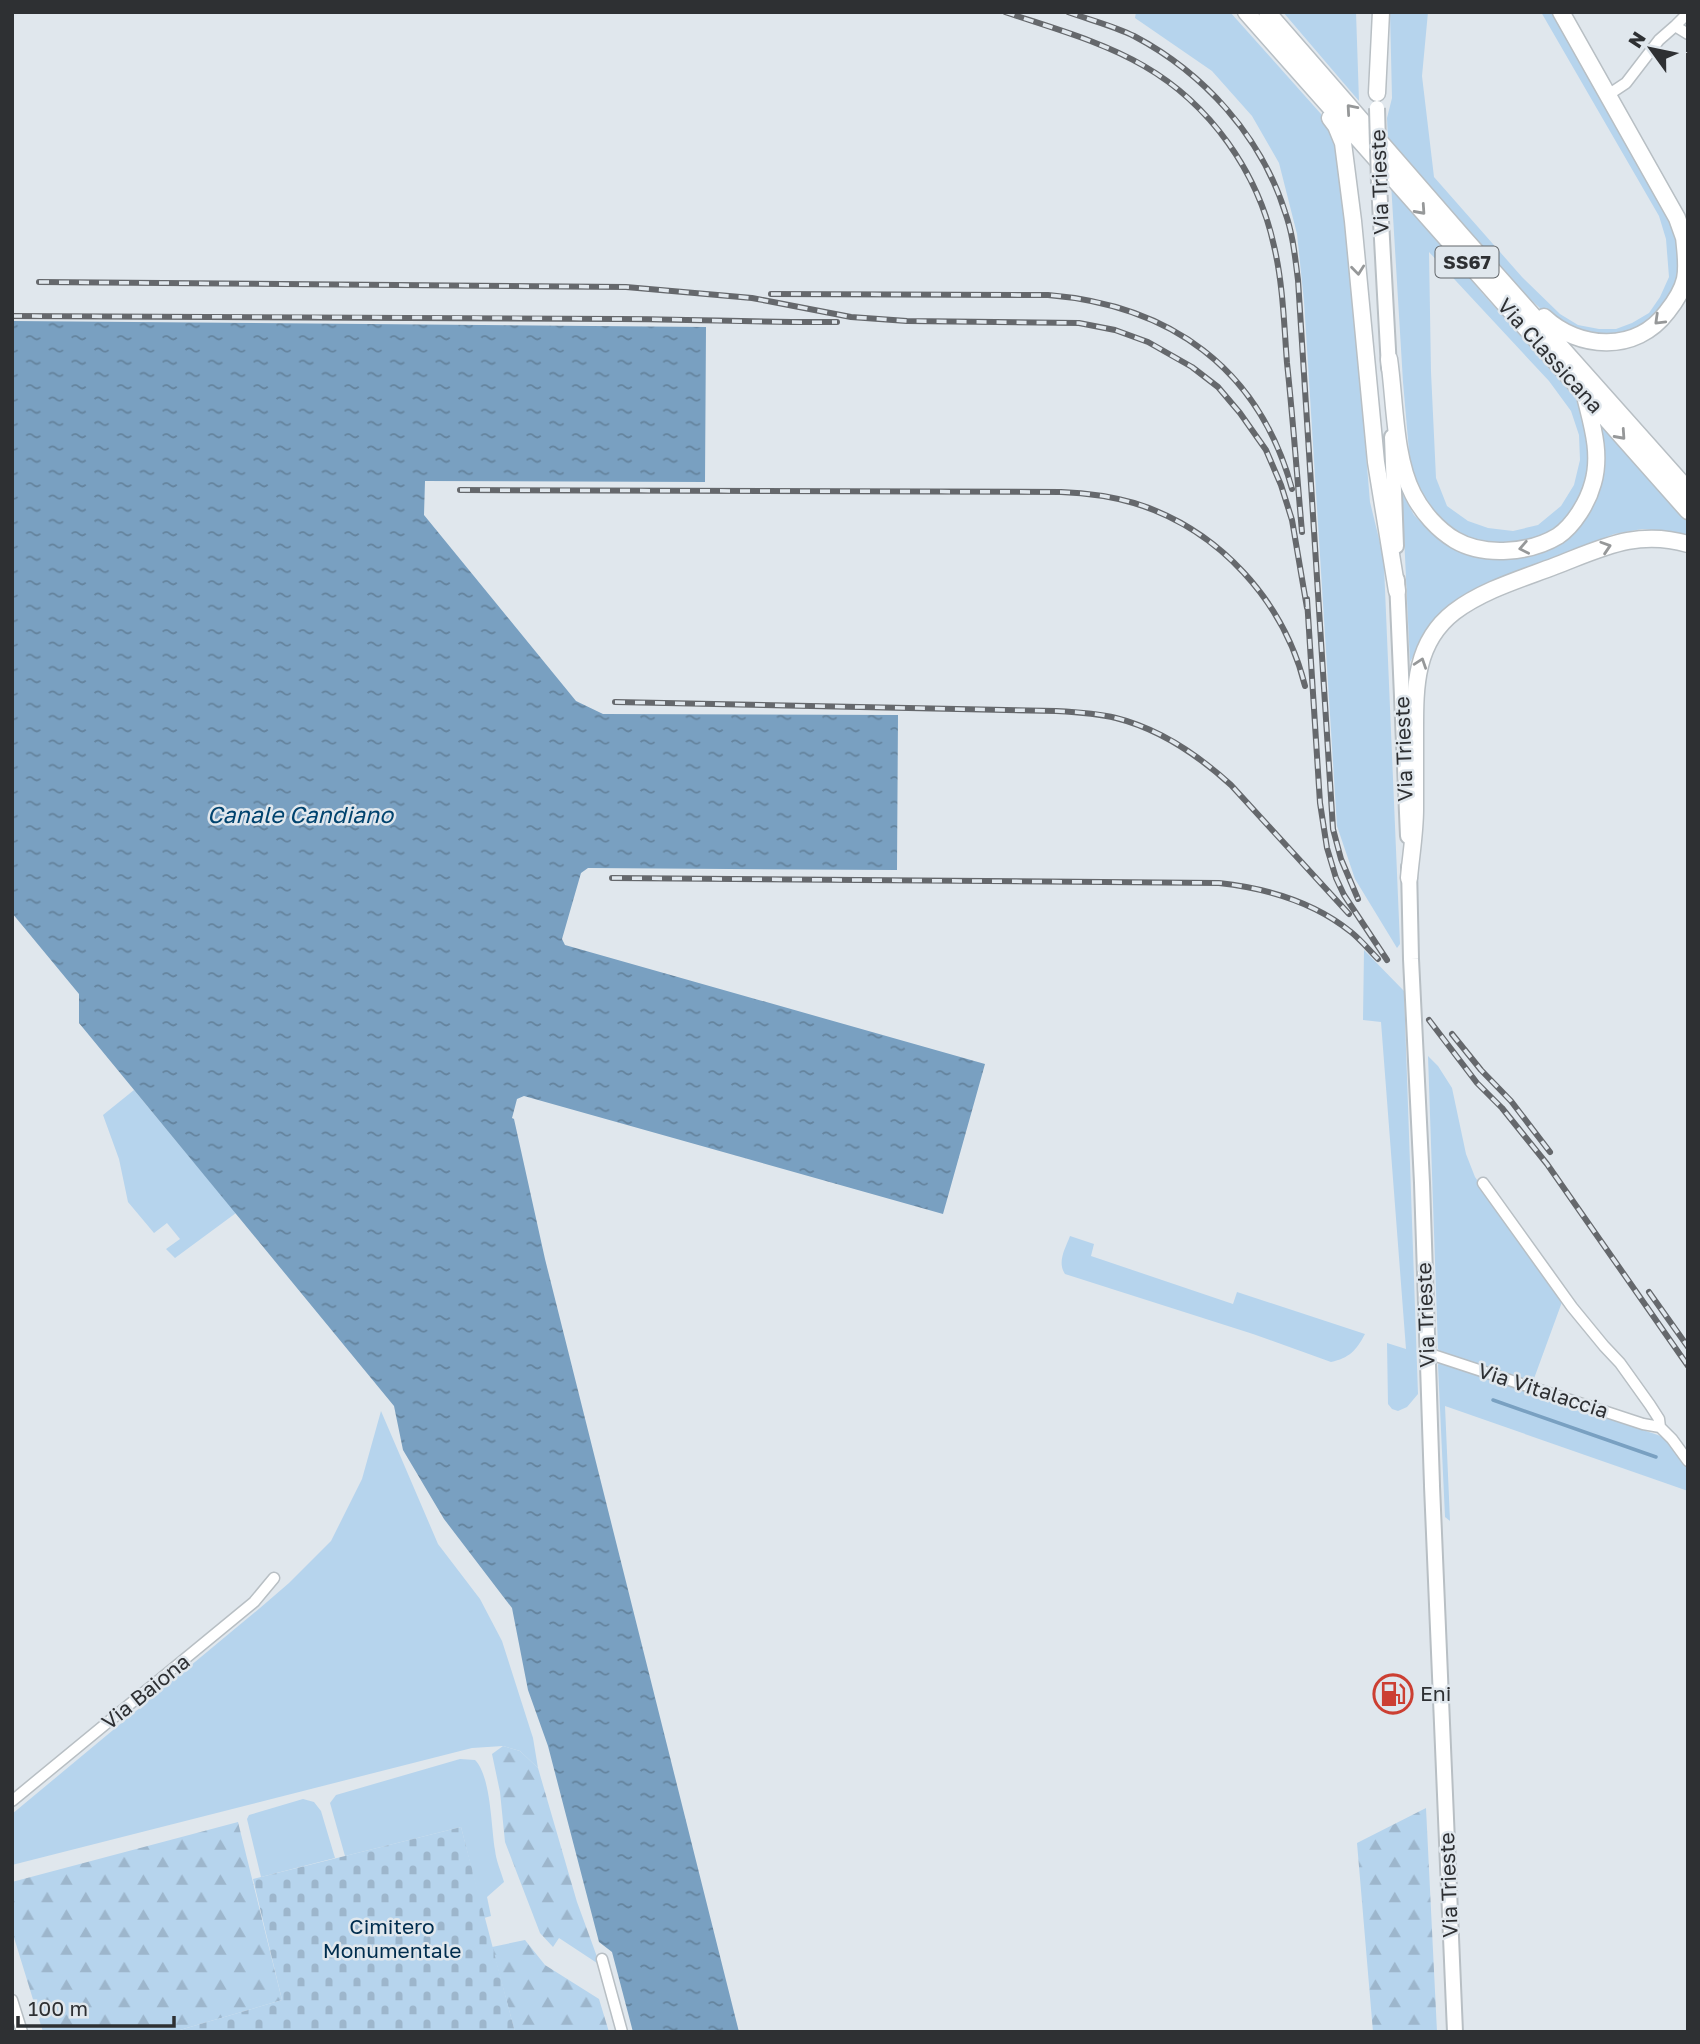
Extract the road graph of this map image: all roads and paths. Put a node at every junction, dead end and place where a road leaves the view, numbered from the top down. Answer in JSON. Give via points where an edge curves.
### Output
{"nodes":[{"id":1,"x":1246,"y":12,"type":"edge"},
{"id":2,"x":1267,"y":12,"type":"edge"},
{"id":3,"x":1373,"y":12,"type":"edge"},
{"id":4,"x":1381,"y":12,"type":"edge"},
{"id":5,"x":1561,"y":12,"type":"edge"},
{"id":6,"x":1688,"y":13,"type":"edge"},
{"id":7,"x":1675,"y":26,"type":"junction"},
{"id":8,"x":1264,"y":33,"type":"junction"},
{"id":9,"x":1688,"y":34,"type":"edge"},
{"id":10,"x":1608,"y":95,"type":"junction"},
{"id":11,"x":1377,"y":100,"type":"junction"},
{"id":12,"x":1462,"y":236,"type":"junction"},
{"id":13,"x":1686,"y":242,"type":"edge"},
{"id":14,"x":1389,"y":359,"type":"junction"},
{"id":15,"x":1584,"y":394,"type":"junction"},
{"id":16,"x":1688,"y":491,"type":"edge"},
{"id":17,"x":1688,"y":511,"type":"edge"},
{"id":18,"x":1688,"y":544,"type":"edge"},
{"id":19,"x":1397,"y":591,"type":"junction"},
{"id":20,"x":1409,"y":878,"type":"junction"},
{"id":21,"x":1483,"y":1183,"type":"dead end"},
{"id":22,"x":1427,"y":1353,"type":"junction"},
{"id":23,"x":1660,"y":1427,"type":"junction"},
{"id":24,"x":1688,"y":1461,"type":"edge"},
{"id":25,"x":274,"y":1578,"type":"dead end"},
{"id":26,"x":15,"y":1798,"type":"edge"},
{"id":27,"x":603,"y":1959,"type":"dead end"},
{"id":28,"x":12,"y":2000,"type":"edge"},
{"id":29,"x":22,"y":2032,"type":"edge"},
{"id":30,"x":622,"y":2032,"type":"edge"},
{"id":31,"x":1455,"y":2032,"type":"edge"}],
"edges":[{"from":1,"to":8,"type":"highway","name":"Via Classicana","number":"SS67"},
{"from":12,"to":2,"type":"highway","name":"Via Classicana","one_way":true},
{"from":3,"to":11,"type":"main road","name":"Via Trieste"},
{"from":4,"to":11,"type":"highway"},
{"from":5,"to":10,"type":"highway"},
{"from":6,"to":7,"type":"street"},
{"from":7,"to":9,"type":"street"},
{"from":7,"to":10,"type":"street","via":[[1658,40],[1626,83]]},
{"from":8,"to":15,"type":"highway","name":"Via Classicana","number":"SS67","one_way":true},
{"from":8,"to":19,"type":"highway","one_way":true,"via":[[1336,126],[1343,143],[1376,462]]},
{"from":10,"to":13,"type":"highway"},
{"from":11,"to":14,"type":"main road","name":"Via Trieste","bridge":true},
{"from":13,"to":12,"type":"highway","one_way":true,"via":[[1685,280],[1660,322],[1642,335],[1596,343],[1564,333],[1547,320],[1501,269]]},
{"from":12,"to":16,"type":"highway","name":"Via Classicana"},
{"from":15,"to":14,"type":"highway","one_way":true,"via":[[1597,461],[1593,485],[1572,523],[1535,546],[1481,549],[1456,541],[1432,522],[1413,494],[1402,466]]},
{"from":14,"to":19,"type":"main road","name":"Via Trieste"},
{"from":15,"to":17,"type":"highway","name":"Via Classicana","number":"SS67","one_way":true},
{"from":20,"to":18,"type":"highway","one_way":true,"via":[[1415,814],[1416,680],[1424,653],[1439,628],[1473,600],[1592,551],[1644,537]]},
{"from":19,"to":20,"type":"main road","name":"Via Trieste"},
{"from":20,"to":22,"type":"main road","name":"Via Trieste"},
{"from":21,"to":23,"type":"street","via":[[1572,1307],[1620,1363]]},
{"from":22,"to":23,"type":"street","name":"Via Vitalaccia"},
{"from":22,"to":31,"type":"main road","name":"Via Trieste"},
{"from":23,"to":24,"type":"street"},
{"from":25,"to":26,"type":"street","name":"Via Baiona","via":[[254,1602]]},
{"from":27,"to":30,"type":"street"},
{"from":28,"to":29,"type":"street"}]}
